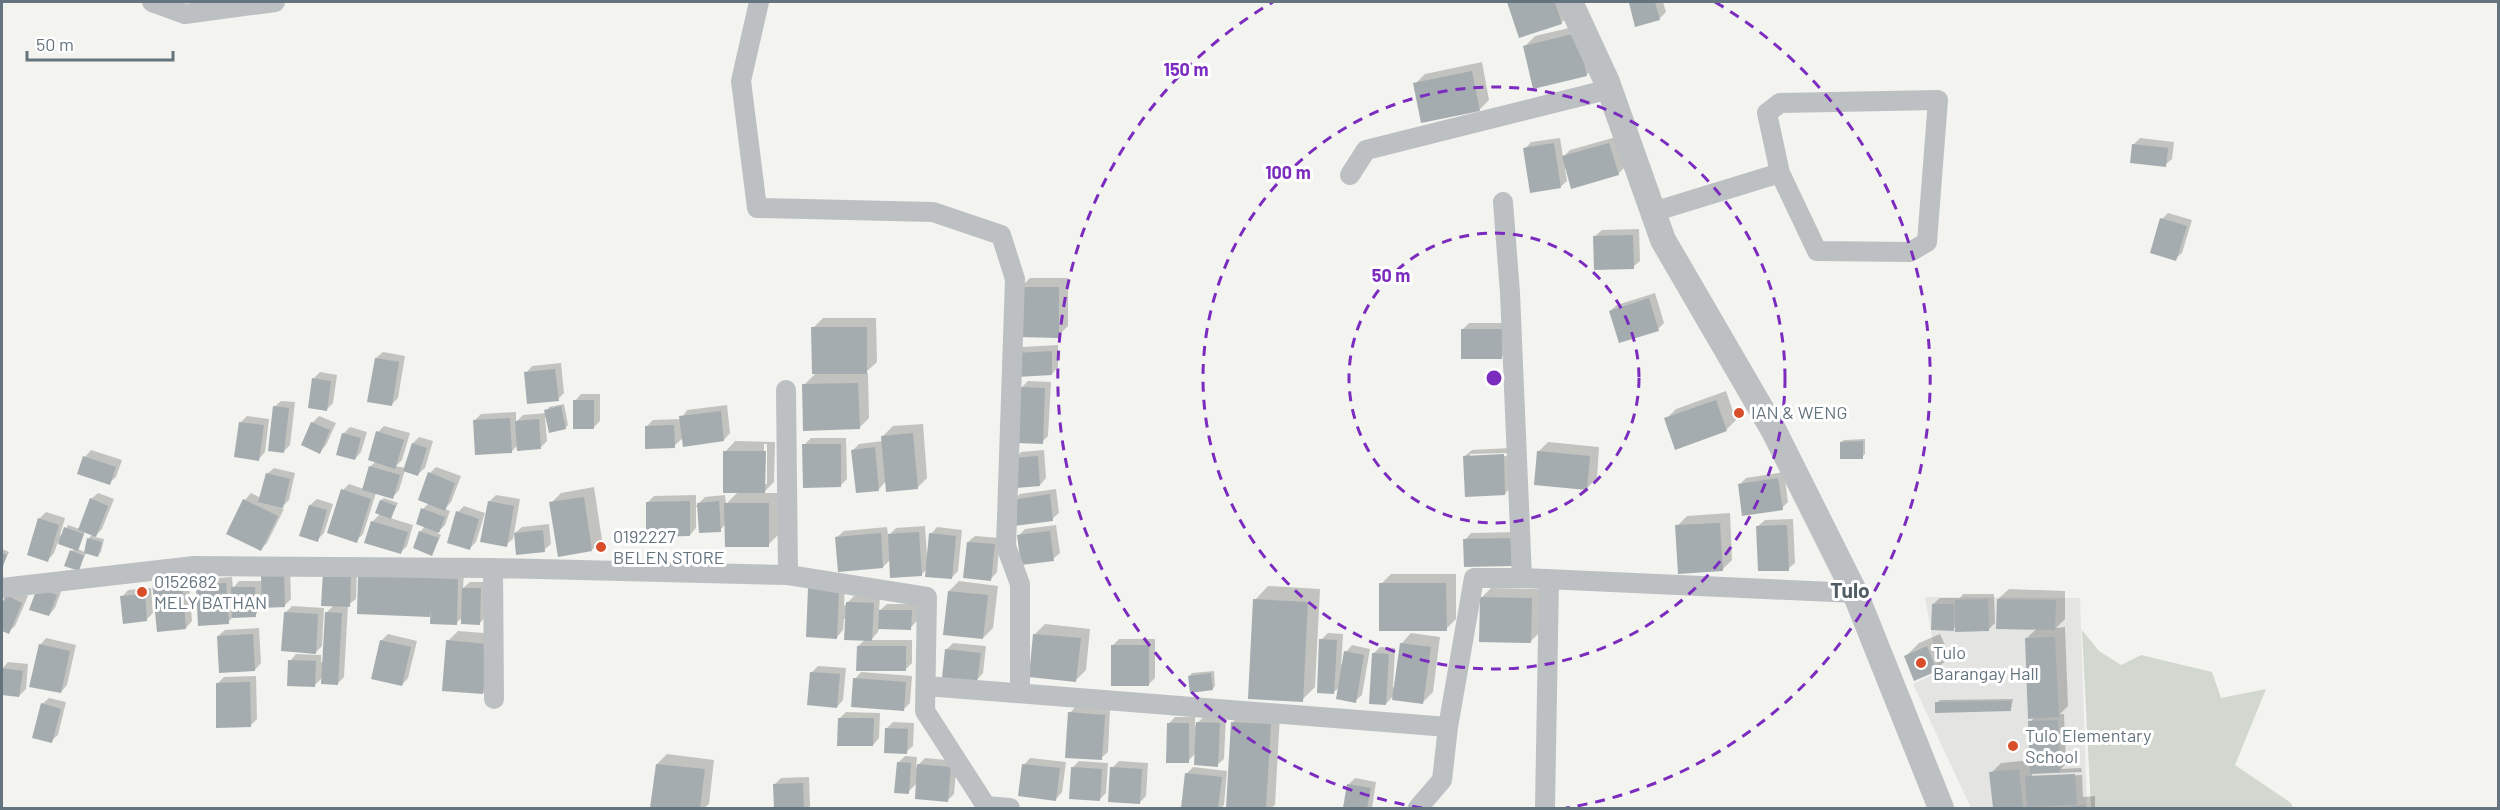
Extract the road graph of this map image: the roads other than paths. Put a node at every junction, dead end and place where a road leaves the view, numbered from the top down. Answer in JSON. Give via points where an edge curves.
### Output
{"nodes":[{"id":1,"x":152,"y":2,"type":"edge"},
{"id":2,"x":275,"y":2,"type":"edge"},
{"id":3,"x":759,"y":2,"type":"edge"},
{"id":4,"x":1570,"y":2,"type":"edge"},
{"id":5,"x":1610,"y":89,"type":"junction"},
{"id":6,"x":1780,"y":173,"type":"junction"},
{"id":7,"x":1350,"y":175,"type":"dead end"},
{"id":8,"x":1503,"y":202,"type":"dead end"},
{"id":9,"x":1653,"y":212,"type":"junction"},
{"id":10,"x":786,"y":390,"type":"dead end"},
{"id":11,"x":493,"y":568,"type":"junction"},
{"id":12,"x":788,"y":575,"type":"junction"},
{"id":13,"x":1522,"y":578,"type":"junction"},
{"id":14,"x":1549,"y":579,"type":"junction"},
{"id":15,"x":2,"y":588,"type":"edge"},
{"id":16,"x":1855,"y":593,"type":"junction"},
{"id":17,"x":926,"y":686,"type":"junction"},
{"id":18,"x":1020,"y":692,"type":"junction"},
{"id":19,"x":494,"y":699,"type":"dead end"},
{"id":20,"x":1448,"y":727,"type":"junction"},
{"id":21,"x":986,"y":807,"type":"edge"},
{"id":22,"x":1010,"y":808,"type":"edge"},
{"id":23,"x":1418,"y":808,"type":"edge"},
{"id":24,"x":1545,"y":808,"type":"edge"},
{"id":25,"x":1941,"y":808,"type":"edge"}],
"edges":[{"from":1,"to":2,"type":"street","via":[[185,14]]},
{"from":3,"to":18,"type":"street","via":[[741,81],[757,208],[933,212],[1002,235],[1015,279],[1006,546],[1020,584]]},
{"from":4,"to":5,"type":"street"},
{"from":5,"to":7,"type":"street","via":[[1366,150]]},
{"from":5,"to":9,"type":"street"},
{"from":6,"to":6,"type":"street","via":[[1767,112],[1780,103],[1938,100],[1927,242],[1910,252],[1817,251]]},
{"from":6,"to":9,"type":"street"},
{"from":8,"to":13,"type":"street"},
{"from":9,"to":16,"type":"street","via":[[1663,240],[1774,431]]},
{"from":10,"to":12,"type":"street"},
{"from":11,"to":12,"type":"street"},
{"from":11,"to":15,"type":"street","via":[[194,566]]},
{"from":11,"to":19,"type":"street"},
{"from":12,"to":17,"type":"street","via":[[927,597]]},
{"from":13,"to":14,"type":"street"},
{"from":13,"to":20,"type":"street","via":[[1474,578]]},
{"from":14,"to":16,"type":"street"},
{"from":14,"to":24,"type":"street"},
{"from":16,"to":25,"type":"street"},
{"from":17,"to":18,"type":"street"},
{"from":17,"to":21,"type":"street","via":[[925,711]]},
{"from":18,"to":20,"type":"street"},
{"from":20,"to":23,"type":"street","via":[[1442,780]]},
{"from":21,"to":22,"type":"street"}]}
